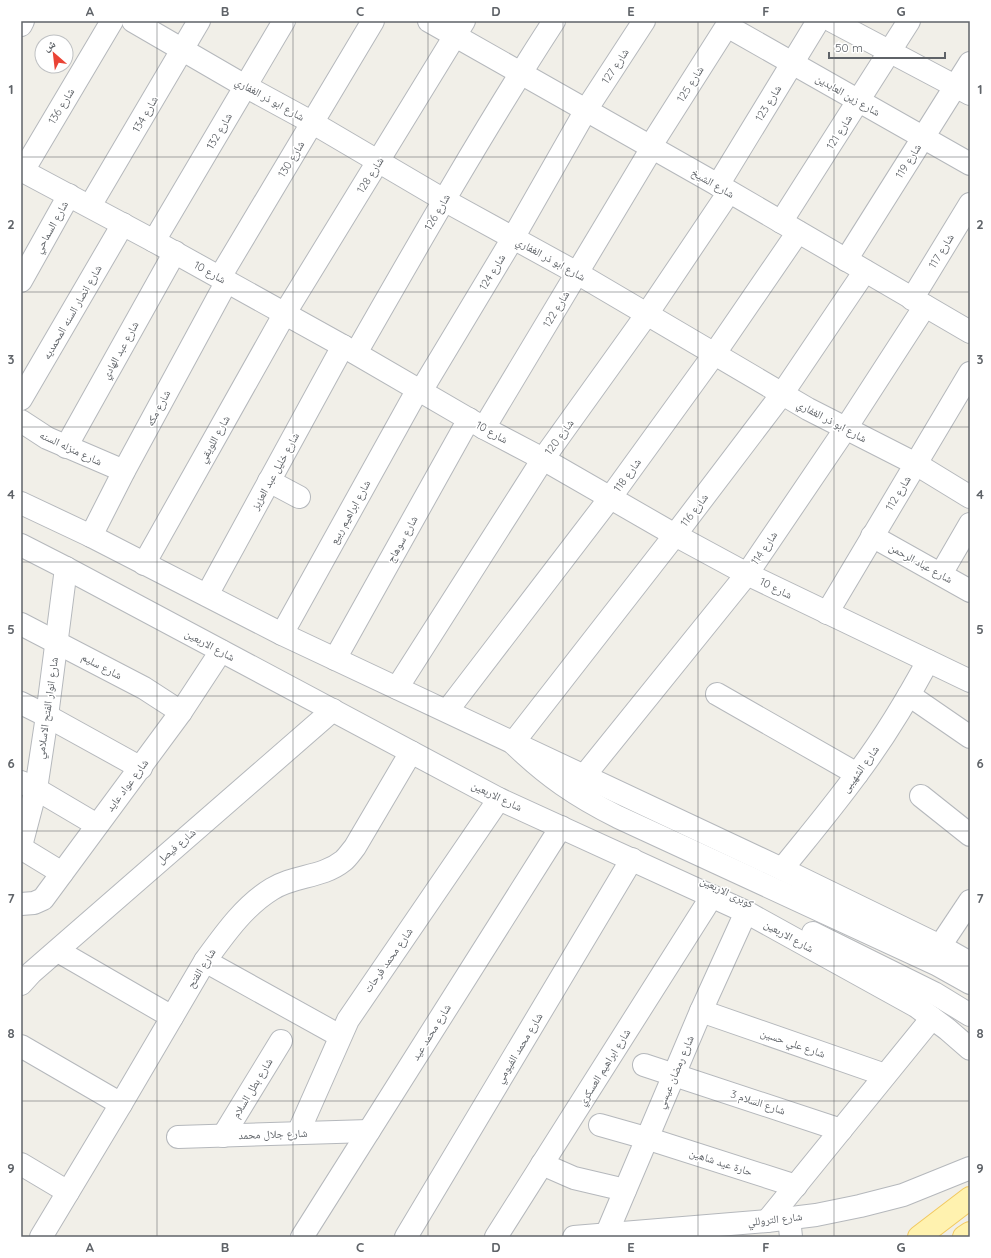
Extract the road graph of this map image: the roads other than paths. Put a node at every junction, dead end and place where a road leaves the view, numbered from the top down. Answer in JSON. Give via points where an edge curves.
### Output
{"nodes":[{"id":1,"x":23,"y":21,"type":"edge"},
{"id":2,"x":112,"y":21,"type":"edge"},
{"id":3,"x":133,"y":21,"type":"edge"},
{"id":4,"x":199,"y":21,"type":"edge"},
{"id":5,"x":284,"y":21,"type":"edge"},
{"id":6,"x":373,"y":21,"type":"edge"},
{"id":7,"x":429,"y":21,"type":"edge"},
{"id":8,"x":554,"y":21,"type":"edge"},
{"id":9,"x":644,"y":21,"type":"edge"},
{"id":10,"x":818,"y":21,"type":"edge"},
{"id":11,"x":832,"y":21,"type":"edge"},
{"id":12,"x":909,"y":21,"type":"edge"},
{"id":13,"x":729,"y":24,"type":"edge"},
{"id":14,"x":21,"y":25,"type":"edge"},
{"id":15,"x":459,"y":28,"type":"edge"},
{"id":16,"x":182,"y":50,"type":"junction"},
{"id":17,"x":890,"y":51,"type":"junction"},
{"id":18,"x":792,"y":63,"type":"junction"},
{"id":19,"x":970,"y":63,"type":"edge"},
{"id":20,"x":520,"y":73,"type":"junction"},
{"id":21,"x":245,"y":86,"type":"junction"},
{"id":22,"x":963,"y":90,"type":"edge"},
{"id":23,"x":858,"y":101,"type":"junction"},
{"id":24,"x":586,"y":110,"type":"junction"},
{"id":25,"x":313,"y":122,"type":"junction"},
{"id":26,"x":923,"y":138,"type":"junction"},
{"id":27,"x":651,"y":147,"type":"junction"},
{"id":28,"x":378,"y":161,"type":"junction"},
{"id":29,"x":970,"y":164,"type":"edge"},
{"id":30,"x":22,"y":170,"type":"edge"},
{"id":31,"x":724,"y":188,"type":"junction"},
{"id":32,"x":69,"y":195,"type":"junction"},
{"id":33,"x":444,"y":200,"type":"junction"},
{"id":34,"x":970,"y":204,"type":"edge"},
{"id":35,"x":90,"y":206,"type":"junction"},
{"id":36,"x":123,"y":224,"type":"junction"},
{"id":37,"x":790,"y":227,"type":"junction"},
{"id":38,"x":513,"y":238,"type":"junction"},
{"id":39,"x":154,"y":241,"type":"junction"},
{"id":40,"x":175,"y":252,"type":"junction"},
{"id":41,"x":846,"y":260,"type":"junction"},
{"id":42,"x":865,"y":271,"type":"junction"},
{"id":43,"x":577,"y":273,"type":"junction"},
{"id":44,"x":223,"y":279,"type":"junction"},
{"id":45,"x":21,"y":281,"type":"edge"},
{"id":46,"x":919,"y":302,"type":"junction"},
{"id":47,"x":285,"y":313,"type":"junction"},
{"id":48,"x":647,"y":314,"type":"junction"},
{"id":49,"x":970,"y":332,"type":"edge"},
{"id":50,"x":350,"y":349,"type":"junction"},
{"id":51,"x":715,"y":353,"type":"junction"},
{"id":52,"x":970,"y":373,"type":"edge"},
{"id":53,"x":419,"y":390,"type":"junction"},
{"id":54,"x":782,"y":394,"type":"junction"},
{"id":55,"x":21,"y":399,"type":"edge"},
{"id":56,"x":21,"y":421,"type":"edge"},
{"id":57,"x":477,"y":424,"type":"junction"},
{"id":58,"x":846,"y":428,"type":"junction"},
{"id":59,"x":66,"y":447,"type":"junction"},
{"id":60,"x":543,"y":459,"type":"junction"},
{"id":61,"x":916,"y":464,"type":"junction"},
{"id":62,"x":124,"y":471,"type":"junction"},
{"id":63,"x":269,"y":481,"type":"junction"},
{"id":64,"x":299,"y":497,"type":"dead end"},
{"id":65,"x":970,"y":497,"type":"edge"},
{"id":66,"x":610,"y":498,"type":"junction"},
{"id":67,"x":21,"y":503,"type":"edge"},
{"id":68,"x":970,"y":524,"type":"edge"},
{"id":69,"x":675,"y":535,"type":"junction"},
{"id":70,"x":91,"y":536,"type":"junction"},
{"id":71,"x":872,"y":536,"type":"junction"},
{"id":72,"x":21,"y":546,"type":"edge"},
{"id":73,"x":144,"y":564,"type":"junction"},
{"id":74,"x":66,"y":568,"type":"junction"},
{"id":75,"x":747,"y":574,"type":"junction"},
{"id":76,"x":941,"y":574,"type":"junction"},
{"id":77,"x":970,"y":591,"type":"edge"},
{"id":78,"x":207,"y":596,"type":"junction"},
{"id":79,"x":827,"y":613,"type":"junction"},
{"id":80,"x":21,"y":624,"type":"edge"},
{"id":81,"x":282,"y":634,"type":"junction"},
{"id":82,"x":56,"y":641,"type":"junction"},
{"id":83,"x":221,"y":650,"type":"junction"},
{"id":84,"x":335,"y":659,"type":"junction"},
{"id":85,"x":928,"y":661,"type":"junction"},
{"id":86,"x":970,"y":681,"type":"edge"},
{"id":87,"x":397,"y":688,"type":"junction"},
{"id":88,"x":717,"y":694,"type":"dead end"},
{"id":89,"x":909,"y":696,"type":"junction"},
{"id":90,"x":21,"y":703,"type":"edge"},
{"id":91,"x":333,"y":710,"type":"junction"},
{"id":92,"x":181,"y":712,"type":"junction"},
{"id":93,"x":447,"y":712,"type":"junction"},
{"id":94,"x":47,"y":716,"type":"junction"},
{"id":95,"x":970,"y":737,"type":"edge"},
{"id":96,"x":513,"y":743,"type":"junction"},
{"id":97,"x":411,"y":752,"type":"junction"},
{"id":98,"x":141,"y":768,"type":"junction"},
{"id":99,"x":857,"y":774,"type":"junction"},
{"id":100,"x":584,"y":776,"type":"junction"},
{"id":101,"x":28,"y":786,"type":"edge"},
{"id":102,"x":921,"y":796,"type":"dead end"},
{"id":103,"x":500,"y":799,"type":"junction"},
{"id":104,"x":97,"y":825,"type":"junction"},
{"id":105,"x":561,"y":827,"type":"junction"},
{"id":106,"x":970,"y":835,"type":"edge"},
{"id":107,"x":21,"y":847,"type":"edge"},
{"id":108,"x":632,"y":859,"type":"junction"},
{"id":109,"x":782,"y":869,"type":"junction"},
{"id":110,"x":62,"y":873,"type":"junction"},
{"id":111,"x":712,"y":896,"type":"junction"},
{"id":112,"x":970,"y":901,"type":"edge"},
{"id":113,"x":21,"y":904,"type":"edge"},
{"id":114,"x":746,"y":912,"type":"junction"},
{"id":115,"x":58,"y":951,"type":"junction"},
{"id":116,"x":938,"y":955,"type":"junction"},
{"id":117,"x":205,"y":960,"type":"junction"},
{"id":118,"x":970,"y":964,"type":"edge"},
{"id":119,"x":970,"y":983,"type":"edge"},
{"id":120,"x":21,"y":984,"type":"edge"},
{"id":121,"x":701,"y":1011,"type":"junction"},
{"id":122,"x":970,"y":1015,"type":"edge"},
{"id":123,"x":172,"y":1017,"type":"junction"},
{"id":124,"x":932,"y":1018,"type":"junction"},
{"id":125,"x":340,"y":1036,"type":"junction"},
{"id":126,"x":281,"y":1041,"type":"dead end"},
{"id":127,"x":21,"y":1046,"type":"edge"},
{"id":128,"x":970,"y":1049,"type":"edge"},
{"id":129,"x":644,"y":1065,"type":"dead end"},
{"id":130,"x":674,"y":1075,"type":"junction"},
{"id":131,"x":885,"y":1075,"type":"junction"},
{"id":132,"x":121,"y":1104,"type":"junction"},
{"id":133,"x":600,"y":1125,"type":"dead end"},
{"id":134,"x":841,"y":1130,"type":"junction"},
{"id":135,"x":369,"y":1131,"type":"junction"},
{"id":136,"x":298,"y":1133,"type":"junction"},
{"id":137,"x":223,"y":1136,"type":"junction"},
{"id":138,"x":178,"y":1137,"type":"dead end"},
{"id":139,"x":646,"y":1138,"type":"junction"},
{"id":140,"x":21,"y":1164,"type":"edge"},
{"id":141,"x":542,"y":1164,"type":"junction"},
{"id":142,"x":970,"y":1168,"type":"edge"},
{"id":143,"x":796,"y":1186,"type":"junction"},
{"id":144,"x":625,"y":1190,"type":"junction"},
{"id":145,"x":68,"y":1192,"type":"junction"},
{"id":146,"x":970,"y":1198,"type":"edge"},
{"id":147,"x":767,"y":1221,"type":"junction"},
{"id":148,"x":790,"y":1228,"type":"edge"},
{"id":149,"x":703,"y":1231,"type":"edge"},
{"id":150,"x":970,"y":1233,"type":"edge"},
{"id":151,"x":614,"y":1234,"type":"edge"},
{"id":152,"x":41,"y":1237,"type":"edge"},
{"id":153,"x":302,"y":1237,"type":"edge"},
{"id":154,"x":406,"y":1237,"type":"edge"},
{"id":155,"x":496,"y":1237,"type":"edge"},
{"id":156,"x":574,"y":1237,"type":"edge"},
{"id":157,"x":919,"y":1237,"type":"edge"},
{"id":158,"x":964,"y":1237,"type":"edge"}],
"edges":[{"from":1,"to":14,"type":"street"},
{"from":2,"to":30,"type":"street","name":"شارع 136"},
{"from":3,"to":16,"type":"street","name":"شارع ابو ذر الغفاري"},
{"from":4,"to":16,"type":"street","name":"شارع 134"},
{"from":5,"to":21,"type":"street","name":"شارع 132"},
{"from":6,"to":25,"type":"street","name":"شارع 130"},
{"from":7,"to":15,"type":"street","name":"شارع الشيخ"},
{"from":8,"to":20,"type":"street","name":"شارع 126"},
{"from":9,"to":24,"type":"street","name":"شارع 127"},
{"from":10,"to":18,"type":"street","name":"شارع 123"},
{"from":11,"to":17,"type":"street"},
{"from":12,"to":17,"type":"street","name":"شارع 121"},
{"from":13,"to":18,"type":"street","name":"شارع زين العابدين"},
{"from":13,"to":27,"type":"street","name":"شارع 125"},
{"from":15,"to":20,"type":"street","name":"شارع الشيخ"},
{"from":15,"to":28,"type":"street","name":"شارع 128"},
{"from":16,"to":21,"type":"street","name":"شارع ابو ذر الغفاري"},
{"from":16,"to":35,"type":"street","name":"شارع 134"},
{"from":17,"to":22,"type":"street"},
{"from":17,"to":23,"type":"street","name":"شارع 121"},
{"from":18,"to":23,"type":"street","name":"شارع زين العابدين"},
{"from":18,"to":31,"type":"street","name":"شارع 123"},
{"from":19,"to":22,"type":"street","name":"شارع 119"},
{"from":20,"to":24,"type":"street","name":"شارع الشيخ"},
{"from":20,"to":33,"type":"street","name":"شارع 126"},
{"from":21,"to":25,"type":"street","name":"شارع ابو ذر الغفاري"},
{"from":21,"to":39,"type":"street","name":"شارع 132"},
{"from":22,"to":26,"type":"street","name":"شارع 119"},
{"from":23,"to":26,"type":"street","name":"شارع زين العابدين"},
{"from":23,"to":37,"type":"street","name":"شارع 121"},
{"from":24,"to":27,"type":"street","name":"شارع الشيخ"},
{"from":24,"to":38,"type":"street","name":"شارع 124"},
{"from":25,"to":28,"type":"street","name":"شارع ابو ذر الغفاري"},
{"from":25,"to":44,"type":"street","name":"شارع 130"},
{"from":26,"to":29,"type":"street","name":"شارع زين العابدين"},
{"from":26,"to":41,"type":"street","name":"شارع 119"},
{"from":27,"to":31,"type":"street","name":"شارع الشيخ"},
{"from":27,"to":43,"type":"street","name":"شارع 122"},
{"from":28,"to":33,"type":"street","name":"شارع ابو ذر الغفاري"},
{"from":28,"to":47,"type":"street","name":"شارع 128"},
{"from":30,"to":32,"type":"street","name":"شارع 10"},
{"from":31,"to":37,"type":"street","name":"شارع الشيخ"},
{"from":31,"to":48,"type":"street","name":"شارع 120"},
{"from":32,"to":35,"type":"street","name":"شارع 10"},
{"from":32,"to":45,"type":"street","name":"شارع السماحي"},
{"from":33,"to":38,"type":"street","name":"شارع ابو ذر الغفاري"},
{"from":33,"to":50,"type":"street","name":"شارع 126"},
{"from":34,"to":46,"type":"street","name":"شارع 117"},
{"from":35,"to":36,"type":"street","name":"شارع 10"},
{"from":36,"to":39,"type":"street","name":"شارع 10"},
{"from":36,"to":55,"type":"street","name":"شارع انصار السنه المحمديه"},
{"from":37,"to":41,"type":"street","name":"شارع الشيخ"},
{"from":37,"to":51,"type":"street","name":"شارع 118"},
{"from":38,"to":43,"type":"street","name":"شارع ابو ذر الغفاري"},
{"from":38,"to":53,"type":"street","name":"شارع 124"},
{"from":39,"to":40,"type":"street","name":"شارع 10"},
{"from":40,"to":44,"type":"street","name":"شارع 10"},
{"from":40,"to":59,"type":"street","name":"شارع عبد الهادي"},
{"from":41,"to":42,"type":"street","name":"شارع الشيخ"},
{"from":42,"to":46,"type":"street","name":"شارع الشيخ"},
{"from":42,"to":54,"type":"street","name":"شارع 116"},
{"from":43,"to":48,"type":"street","name":"شارع ابو ذر الغفاري"},
{"from":43,"to":57,"type":"street","name":"شارع 122"},
{"from":44,"to":47,"type":"street","name":"شارع 10"},
{"from":44,"to":62,"type":"street","name":"شارع مكه"},
{"from":46,"to":49,"type":"street","name":"شارع الشيخ"},
{"from":46,"to":58,"type":"street","name":"شارع 114"},
{"from":47,"to":50,"type":"street","name":"شارع 10"},
{"from":47,"to":73,"type":"street","name":"شارع اللويقي"},
{"from":48,"to":51,"type":"street","name":"شارع ابو ذر الغفاري"},
{"from":48,"to":60,"type":"street","name":"شارع 120"},
{"from":50,"to":53,"type":"street","name":"شارع 10"},
{"from":50,"to":63,"type":"street","name":"شارع خليل عبد العزيز"},
{"from":51,"to":54,"type":"street","name":"شارع ابو ذر الغفاري"},
{"from":51,"to":66,"type":"street","name":"شارع 118"},
{"from":52,"to":61,"type":"street","name":"شارع 112"},
{"from":53,"to":57,"type":"street","name":"شارع 10"},
{"from":53,"to":81,"type":"street","name":"شارع ابراهيم ربيع"},
{"from":54,"to":58,"type":"street","name":"شارع ابو ذر الغفاري"},
{"from":54,"to":69,"type":"street","name":"شارع 116"},
{"from":56,"to":59,"type":"street","name":"شارع منزله السنه"},
{"from":57,"to":60,"type":"street","name":"شارع 10"},
{"from":57,"to":84,"type":"street","name":"شارع سوهاج"},
{"from":58,"to":61,"type":"street","name":"شارع ابو ذر الغفاري"},
{"from":58,"to":75,"type":"street","name":"شارع 114"},
{"from":59,"to":62,"type":"street","name":"شارع منزله السنه"},
{"from":60,"to":66,"type":"street","name":"شارع 10"},
{"from":60,"to":87,"type":"street","name":"شارع 120"},
{"from":61,"to":65,"type":"street","name":"شارع ابو ذر الغفاري"},
{"from":61,"to":71,"type":"street","name":"شارع 112"},
{"from":62,"to":70,"type":"street","name":"شارع مكه"},
{"from":63,"to":64,"type":"street"},
{"from":63,"to":78,"type":"street","name":"شارع خليل عبد العزيز"},
{"from":66,"to":69,"type":"street","name":"شارع 10"},
{"from":66,"to":93,"type":"street","name":"شارع 118"},
{"from":67,"to":70,"type":"street"},
{"from":68,"to":76,"type":"street"},
{"from":69,"to":75,"type":"street","name":"شارع 10"},
{"from":69,"to":96,"type":"street","name":"شارع 116"},
{"from":70,"to":73,"type":"street"},
{"from":71,"to":76,"type":"street","name":"شارع عباد الرحمن"},
{"from":71,"to":79,"type":"street","name":"شارع 112"},
{"from":72,"to":74,"type":"street","name":"شارع الاربعين"},
{"from":73,"to":78,"type":"street"},
{"from":74,"to":82,"type":"street","name":"شارع انوار الفتح الاسلامي"},
{"from":74,"to":83,"type":"street","name":"شارع الاربعين"},
{"from":75,"to":79,"type":"street","name":"شارع 10"},
{"from":75,"to":100,"type":"street","name":"شارع 114"},
{"from":76,"to":77,"type":"street","name":"شارع عباد الرحمن"},
{"from":78,"to":81,"type":"street"},
{"from":79,"to":85,"type":"street","name":"شارع 10"},
{"from":80,"to":82,"type":"street","name":"شارع سليم"},
{"from":81,"to":84,"type":"street"},
{"from":82,"to":92,"type":"street","name":"شارع سليم","via":[[144,688]]},
{"from":82,"to":94,"type":"street","name":"شارع انوار الفتح الاسلامي"},
{"from":83,"to":91,"type":"street","name":"شارع الاربعين"},
{"from":83,"to":92,"type":"street","name":"شارع عواد عايد"},
{"from":84,"to":87,"type":"street"},
{"from":85,"to":86,"type":"street","name":"شارع 10"},
{"from":85,"to":89,"type":"street","name":"شارع الشهيبى"},
{"from":87,"to":93,"type":"street"},
{"from":88,"to":99,"type":"street"},
{"from":89,"to":95,"type":"street"},
{"from":89,"to":99,"type":"street","name":"شارع الشهيبى"},
{"from":90,"to":94,"type":"street"},
{"from":91,"to":97,"type":"street","name":"شارع الاربعين"},
{"from":91,"to":115,"type":"street","name":"شارع فيصل"},
{"from":92,"to":98,"type":"street","name":"شارع عواد عايد"},
{"from":93,"to":96,"type":"street"},
{"from":94,"to":98,"type":"street"},
{"from":94,"to":101,"type":"street","name":"شارع انوار الفتح الاسلامي"},
{"from":96,"to":100,"type":"street"},
{"from":96,"to":116,"type":"street","name":"كوبرى الاربعين","via":[[551,777],[600,808]]},
{"from":97,"to":103,"type":"street","name":"شارع الاربعين"},
{"from":97,"to":117,"type":"street","name":"شارع الفتح","via":[[344,861],[328,870],[294,879],[273,888],[254,902]]},
{"from":98,"to":104,"type":"street","name":"شارع عواد عايد"},
{"from":99,"to":109,"type":"street","name":"شارع الشهيبى"},
{"from":100,"to":109,"type":"street"},
{"from":101,"to":104,"type":"street"},
{"from":101,"to":107,"type":"street","name":"شارع انوار الفتح الاسلامي"},
{"from":102,"to":106,"type":"street"},
{"from":103,"to":105,"type":"street","name":"شارع الاربعين"},
{"from":103,"to":122,"type":"street","name":"كوبرى الاربعين","via":[[536,801],[549,806],[921,986]]},
{"from":103,"to":125,"type":"street","name":"شارع محمد فرحات","via":[[358,1004]]},
{"from":104,"to":110,"type":"street","name":"شارع عواد عايد"},
{"from":105,"to":108,"type":"street","name":"شارع الاربعين"},
{"from":105,"to":135,"type":"street","name":"شارع محمد عيد"},
{"from":107,"to":110,"type":"street"},
{"from":108,"to":111,"type":"street","name":"شارع الاربعين"},
{"from":108,"to":154,"type":"street","name":"شارع محمد الفيومي"},
{"from":109,"to":116,"type":"street"},
{"from":110,"to":113,"type":"street","name":"شارع عواد عايد","via":[[43,898],[34,903]]},
{"from":111,"to":114,"type":"street","name":"شارع الاربعين"},
{"from":111,"to":141,"type":"street","name":"شارع ابراهيم العسكري"},
{"from":112,"to":116,"type":"street"},
{"from":114,"to":121,"type":"street","name":"شارع رمضان عيسي"},
{"from":114,"to":124,"type":"street","name":"شارع الاربعين","via":[[916,1006]]},
{"from":115,"to":120,"type":"street","name":"شارع فيصل"},
{"from":115,"to":123,"type":"street"},
{"from":116,"to":118,"type":"street"},
{"from":116,"to":119,"type":"street","name":"كوبرى الاربعين"},
{"from":117,"to":123,"type":"street","name":"شارع الفتح"},
{"from":117,"to":125,"type":"street"},
{"from":121,"to":130,"type":"street","name":"شارع رمضان عيسي"},
{"from":121,"to":131,"type":"street","name":"شارع علي حسين"},
{"from":123,"to":132,"type":"street","name":"شارع الفتح"},
{"from":124,"to":128,"type":"street","name":"شارع الاربعين"},
{"from":124,"to":131,"type":"street"},
{"from":125,"to":136,"type":"street","name":"شارع محمد فرحات"},
{"from":126,"to":137,"type":"street","name":"شارع بطل السلام"},
{"from":127,"to":132,"type":"street"},
{"from":129,"to":130,"type":"street","name":"شارع السلام 3"},
{"from":130,"to":134,"type":"street","name":"شارع السلام 3"},
{"from":130,"to":139,"type":"street","name":"شارع رمضان عيسي"},
{"from":131,"to":134,"type":"street"},
{"from":132,"to":145,"type":"street","name":"شارع الفتح"},
{"from":133,"to":139,"type":"street","name":"حارة عيد شاهين"},
{"from":134,"to":143,"type":"street"},
{"from":135,"to":136,"type":"street","name":"شارع جلال محمد"},
{"from":135,"to":153,"type":"street","name":"شارع محمد عيد"},
{"from":136,"to":137,"type":"street","name":"شارع جلال محمد"},
{"from":137,"to":138,"type":"street","name":"شارع جلال محمد"},
{"from":139,"to":143,"type":"street","name":"حارة عيد شاهين"},
{"from":139,"to":144,"type":"street","name":"شارع رمضان عيسي"},
{"from":140,"to":145,"type":"street"},
{"from":141,"to":144,"type":"street","via":[[574,1178]]},
{"from":141,"to":155,"type":"street","name":"شارع ابراهيم العسكري"},
{"from":142,"to":148,"type":"street","name":"شارع التروللي","via":[[903,1195],[816,1215]]},
{"from":143,"to":147,"type":"street"},
{"from":144,"to":151,"type":"street","name":"شارع رمضان عيسي"},
{"from":145,"to":152,"type":"street","name":"شارع الفتح"},
{"from":146,"to":157,"type":"main road"},
{"from":147,"to":148,"type":"street","name":"شارع التروللي"},
{"from":147,"to":149,"type":"street","name":"شارع التروللي"},
{"from":149,"to":151,"type":"street","name":"شارع التروللي"},
{"from":150,"to":158,"type":"main road"},
{"from":151,"to":156,"type":"street","name":"شارع التروللي"}]}
